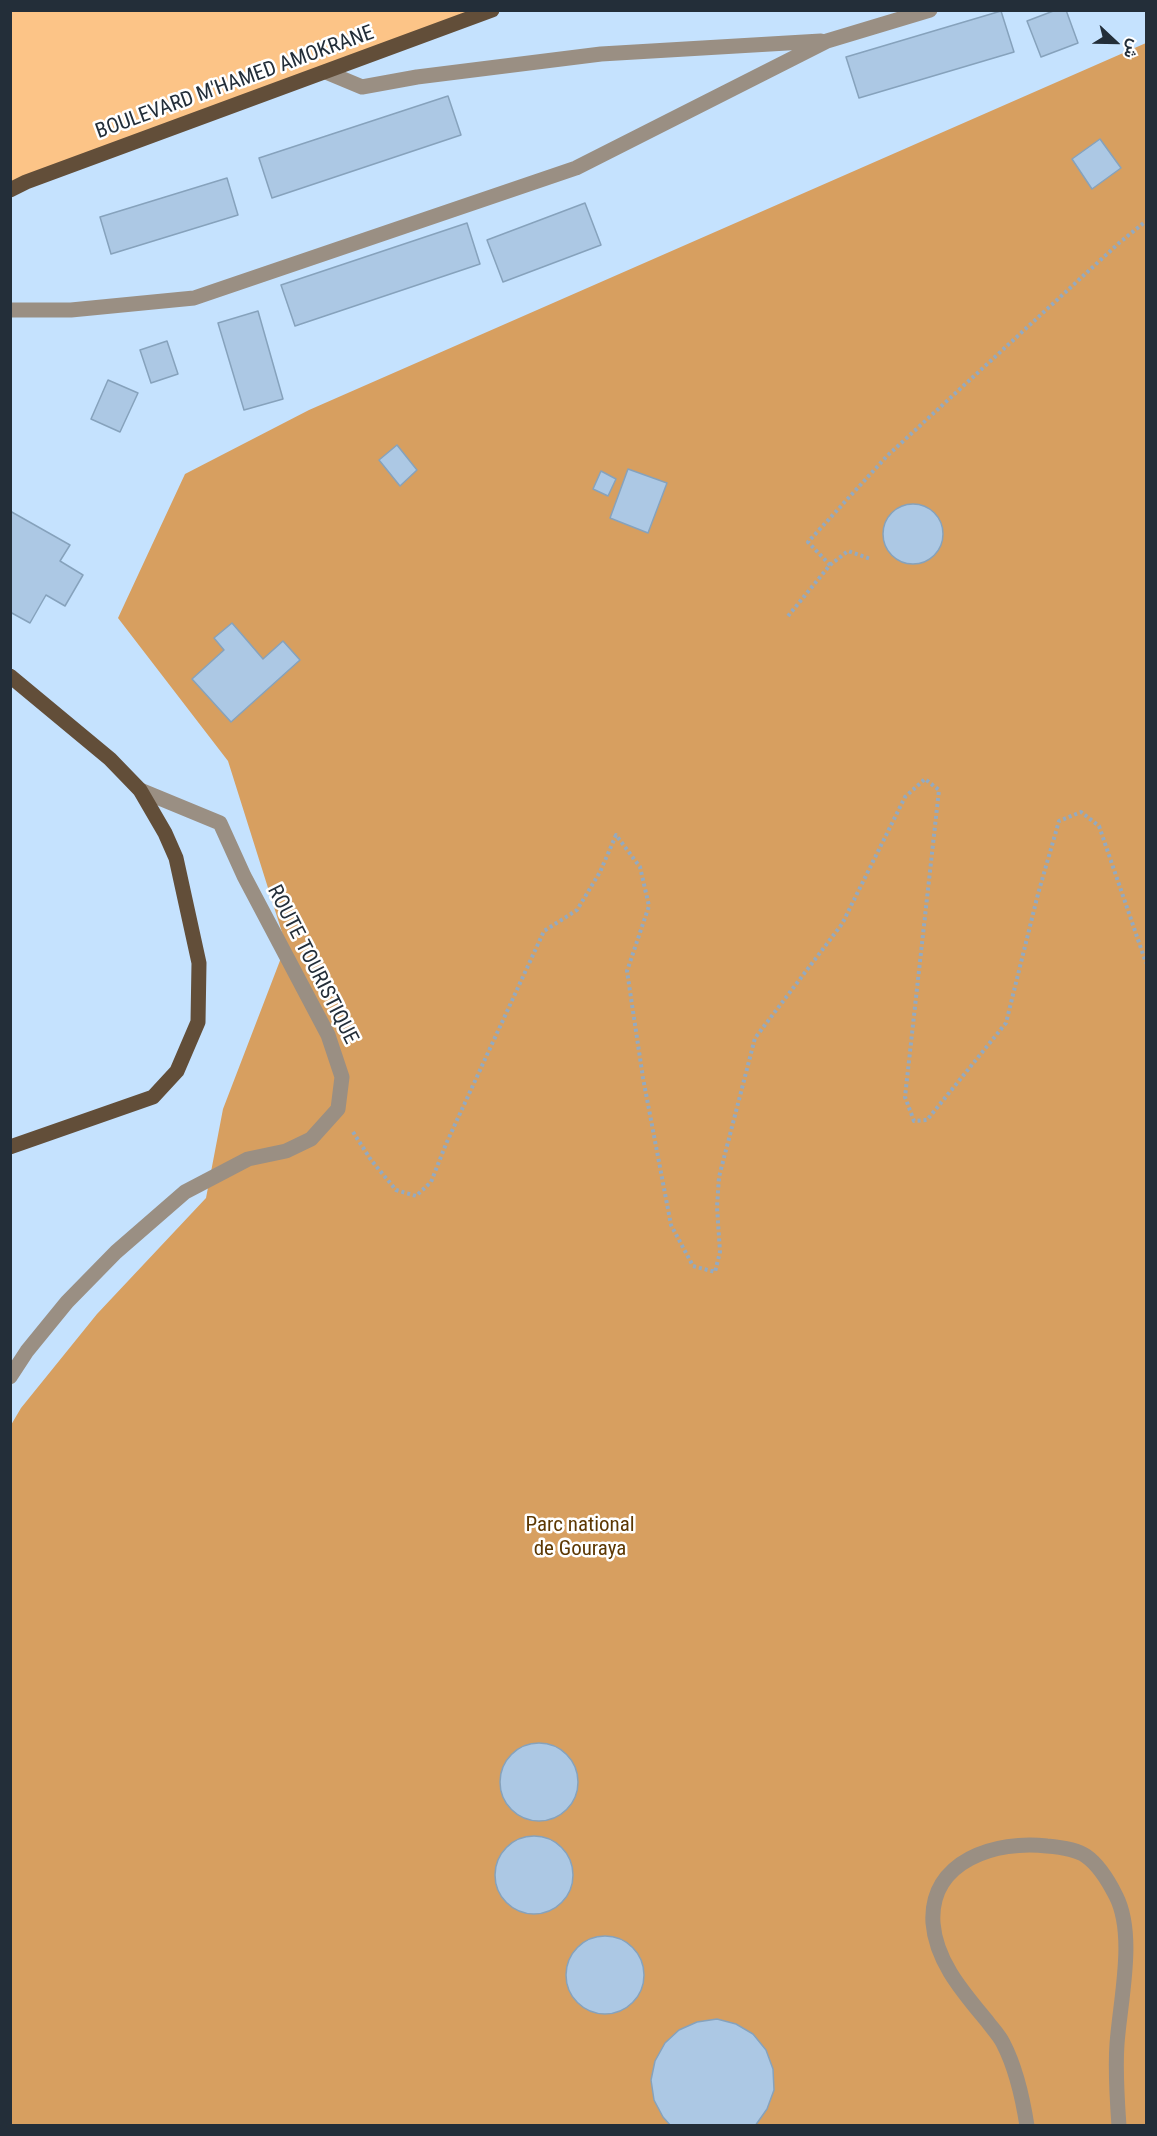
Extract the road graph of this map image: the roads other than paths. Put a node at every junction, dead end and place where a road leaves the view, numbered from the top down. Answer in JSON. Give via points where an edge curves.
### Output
{"nodes":[{"id":1,"x":492,"y":10,"type":"edge"},
{"id":2,"x":930,"y":10,"type":"edge"},
{"id":3,"x":827,"y":41,"type":"junction"},
{"id":4,"x":326,"y":72,"type":"junction"},
{"id":5,"x":10,"y":190,"type":"edge"},
{"id":6,"x":10,"y":310,"type":"edge"},
{"id":7,"x":10,"y":675,"type":"edge"},
{"id":8,"x":140,"y":790,"type":"junction"},
{"id":9,"x":10,"y":1147,"type":"edge"},
{"id":10,"x":10,"y":1377,"type":"edge"},
{"id":11,"x":1027,"y":2126,"type":"edge"},
{"id":12,"x":1119,"y":2126,"type":"edge"}],
"edges":[{"from":1,"to":4,"type":"main road","name":"BOULEVARD M'HAMED AMOKRANE"},
{"from":2,"to":3,"type":"street"},
{"from":3,"to":4,"type":"street","via":[[601,54],[362,87]]},
{"from":3,"to":6,"type":"street","via":[[576,168],[194,298],[71,310]]},
{"from":4,"to":5,"type":"main road","name":"BOULEVARD M'HAMED AMOKRANE"},
{"from":7,"to":8,"type":"main road","via":[[110,759]]},
{"from":8,"to":9,"type":"main road","via":[[165,833],[178,868],[200,963],[198,1022],[177,1071],[153,1097]]},
{"from":8,"to":10,"type":"street","name":"ROUTE TOURISTIQUE","via":[[220,822],[244,876],[328,1035],[342,1077],[338,1108],[311,1139],[286,1151],[248,1158],[185,1192],[116,1252],[67,1302]]},
{"from":11,"to":12,"type":"street","via":[[1003,2042],[947,1968],[933,1924],[934,1905],[949,1873],[980,1853],[1029,1844],[1086,1855],[1117,1898],[1124,1923],[1126,1956],[1117,2044]]}]}
